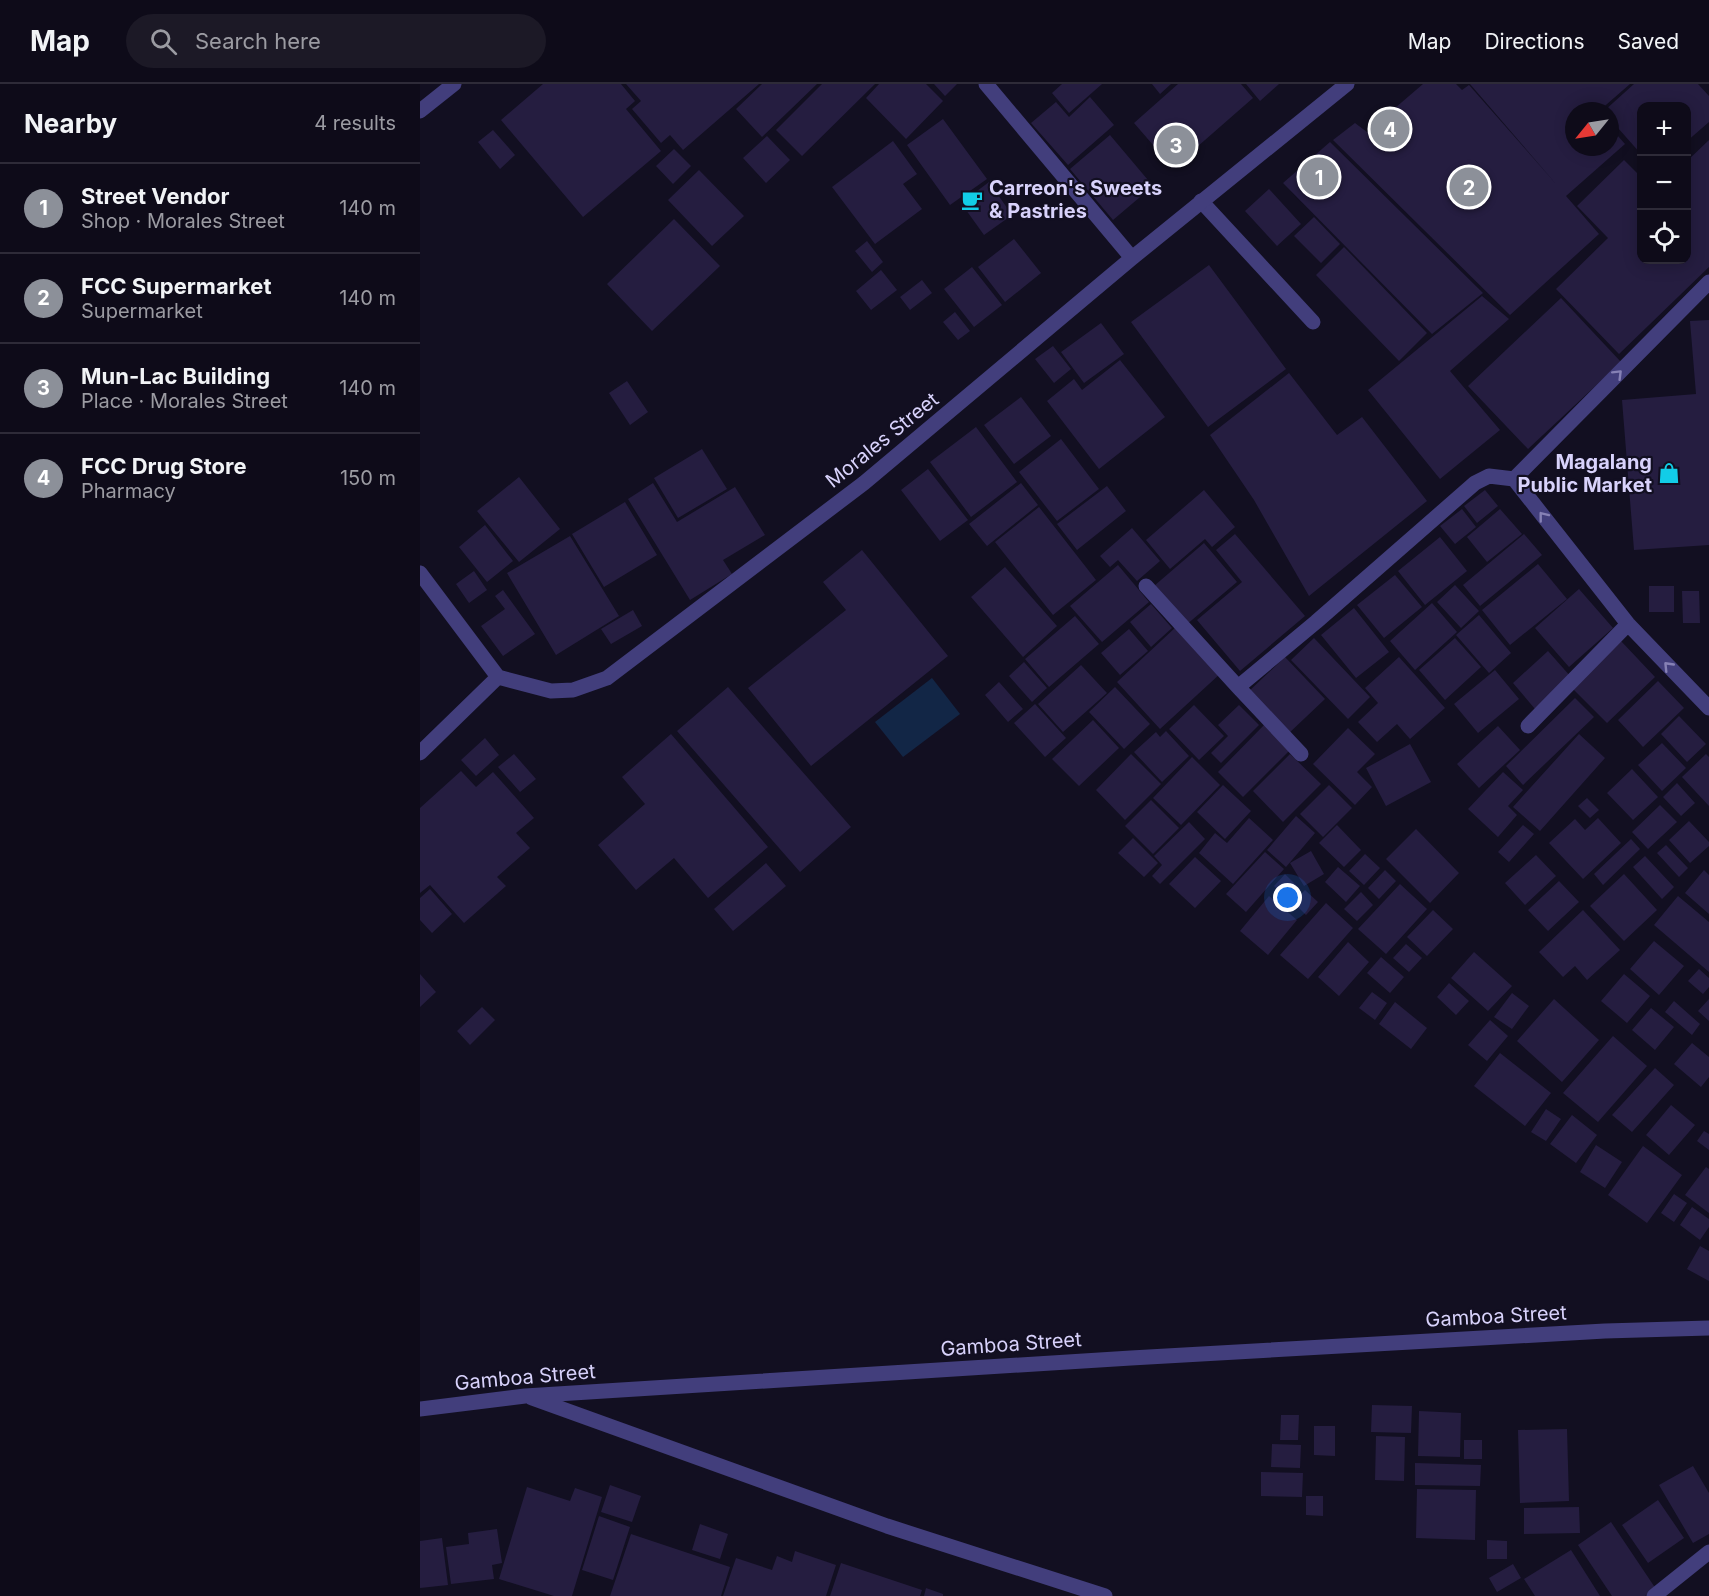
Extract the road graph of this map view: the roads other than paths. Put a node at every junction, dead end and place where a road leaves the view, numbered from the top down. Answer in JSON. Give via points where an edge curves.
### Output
{"nodes":[{"id":1,"x":454,"y":84,"type":"edge"},
{"id":2,"x":986,"y":84,"type":"edge"},
{"id":3,"x":1347,"y":84,"type":"edge"},
{"id":4,"x":420,"y":111,"type":"edge"},
{"id":5,"x":1201,"y":201,"type":"junction"},
{"id":6,"x":1132,"y":258,"type":"junction"},
{"id":7,"x":1709,"y":282,"type":"edge"},
{"id":8,"x":1313,"y":322,"type":"dead end"},
{"id":9,"x":1514,"y":479,"type":"junction"},
{"id":10,"x":420,"y":573,"type":"edge"},
{"id":11,"x":1146,"y":586,"type":"dead end"},
{"id":12,"x":1628,"y":624,"type":"junction"},
{"id":13,"x":498,"y":677,"type":"junction"},
{"id":14,"x":1238,"y":687,"type":"junction"},
{"id":15,"x":1709,"y":708,"type":"edge"},
{"id":16,"x":1528,"y":726,"type":"dead end"},
{"id":17,"x":420,"y":753,"type":"edge"},
{"id":18,"x":1301,"y":754,"type":"dead end"},
{"id":19,"x":1709,"y":1328,"type":"edge"},
{"id":20,"x":525,"y":1396,"type":"junction"},
{"id":21,"x":420,"y":1409,"type":"edge"},
{"id":22,"x":1709,"y":1552,"type":"edge"},
{"id":23,"x":1105,"y":1596,"type":"edge"},
{"id":24,"x":1654,"y":1596,"type":"edge"}],
"edges":[{"from":1,"to":4,"type":"street"},
{"from":2,"to":6,"type":"street"},
{"from":3,"to":5,"type":"street","name":"Morales Street"},
{"from":5,"to":6,"type":"street","name":"Morales Street"},
{"from":5,"to":8,"type":"street"},
{"from":6,"to":13,"type":"street","name":"Morales Street","via":[[864,483],[607,678],[573,690],[551,691]]},
{"from":9,"to":7,"type":"street","one_way":true},
{"from":12,"to":9,"type":"street","one_way":true},
{"from":9,"to":14,"type":"street","via":[[1489,476],[1475,483]]},
{"from":10,"to":13,"type":"street"},
{"from":11,"to":14,"type":"street"},
{"from":15,"to":12,"type":"street","one_way":true},
{"from":12,"to":16,"type":"street"},
{"from":13,"to":17,"type":"street"},
{"from":14,"to":18,"type":"street"},
{"from":19,"to":20,"type":"street","name":"Gamboa Street","via":[[1131,1358]]},
{"from":20,"to":21,"type":"street","name":"Gamboa Street"},
{"from":20,"to":23,"type":"street","via":[[887,1526]]},
{"from":22,"to":24,"type":"street"}]}
